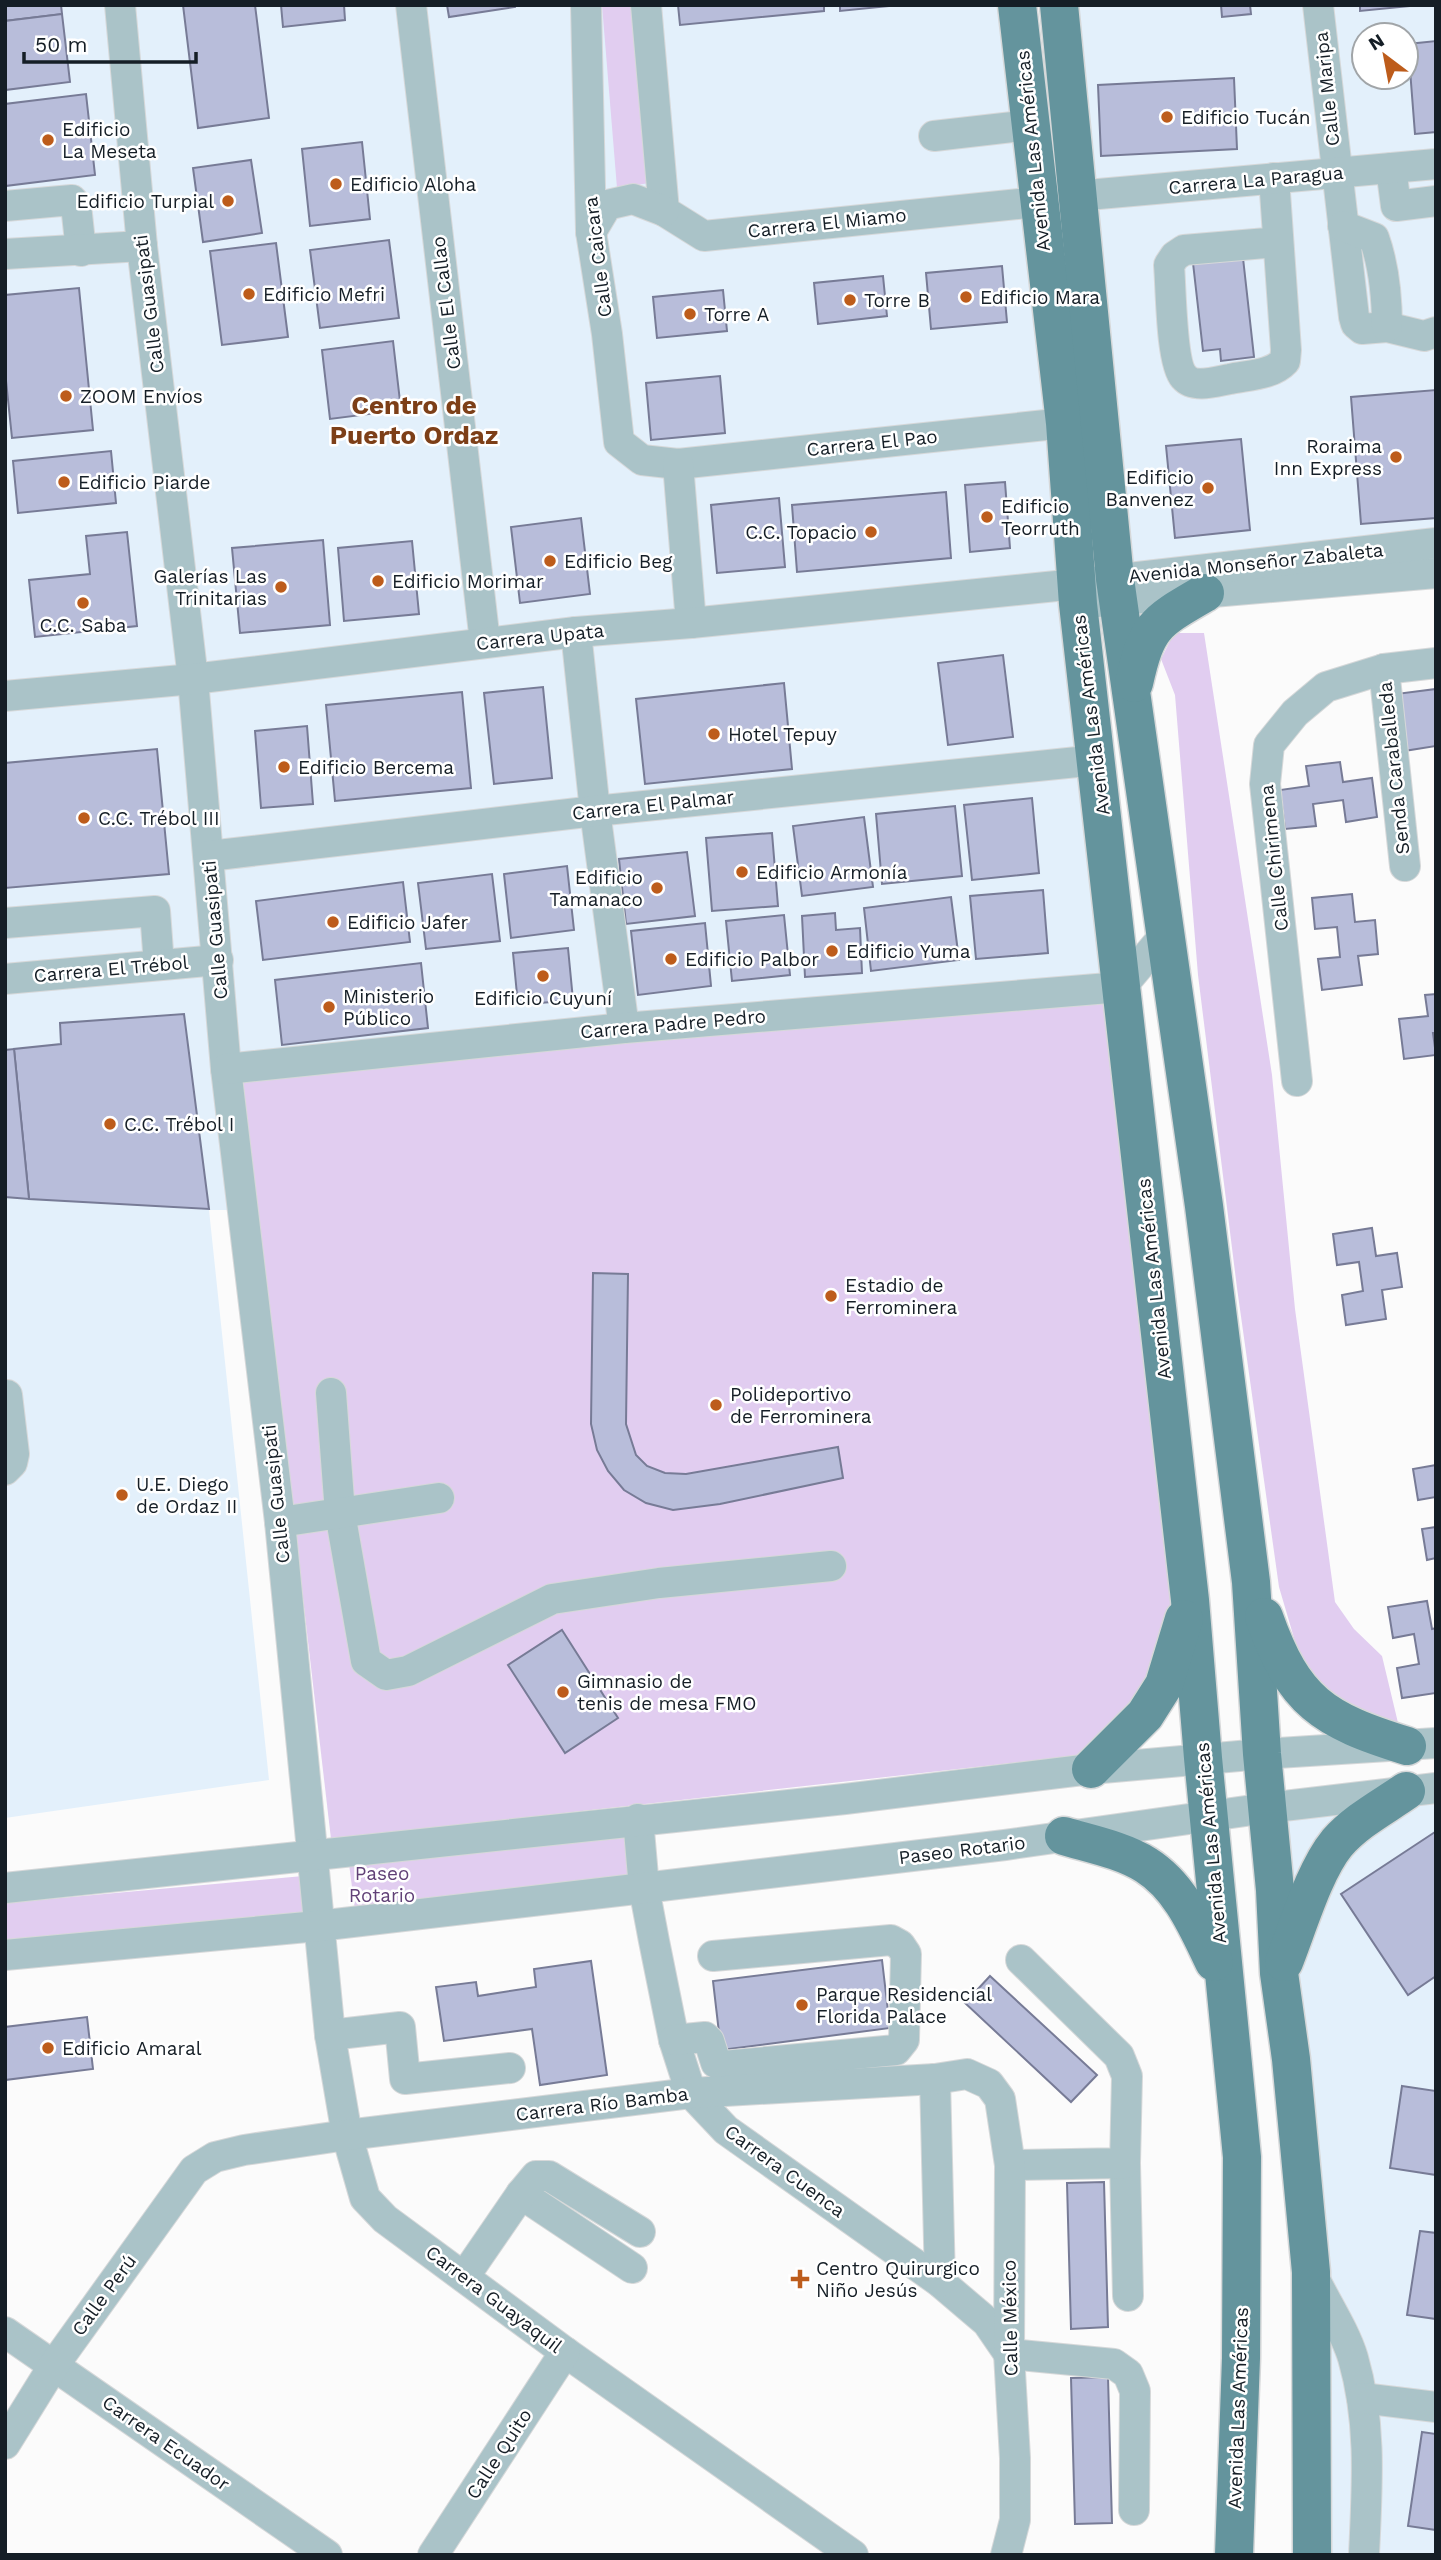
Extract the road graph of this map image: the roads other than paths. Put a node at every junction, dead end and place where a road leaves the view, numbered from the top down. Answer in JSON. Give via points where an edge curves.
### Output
{"nodes":[{"id":1,"x":120,"y":5,"type":"edge"},
{"id":2,"x":411,"y":5,"type":"edge"},
{"id":3,"x":586,"y":5,"type":"edge"},
{"id":4,"x":646,"y":5,"type":"edge"},
{"id":5,"x":1017,"y":5,"type":"edge"},
{"id":6,"x":1059,"y":5,"type":"edge"},
{"id":7,"x":1318,"y":5,"type":"edge"},
{"id":8,"x":1030,"y":125,"type":"junction"},
{"id":9,"x":934,"y":136,"type":"dead end"},
{"id":10,"x":1436,"y":164,"type":"edge"},
{"id":11,"x":1391,"y":168,"type":"junction"},
{"id":12,"x":1336,"y":172,"type":"junction"},
{"id":13,"x":1273,"y":178,"type":"junction"},
{"id":14,"x":1076,"y":196,"type":"junction"},
{"id":15,"x":1436,"y":201,"type":"edge"},
{"id":16,"x":1038,"y":202,"type":"junction"},
{"id":17,"x":5,"y":206,"type":"edge"},
{"id":18,"x":664,"y":211,"type":"junction"},
{"id":19,"x":591,"y":232,"type":"junction"},
{"id":20,"x":1278,"y":242,"type":"junction"},
{"id":21,"x":142,"y":246,"type":"junction"},
{"id":22,"x":81,"y":251,"type":"junction"},
{"id":23,"x":5,"y":254,"type":"edge"},
{"id":24,"x":1436,"y":332,"type":"edge"},
{"id":25,"x":1065,"y":423,"type":"junction"},
{"id":26,"x":678,"y":464,"type":"junction"},
{"id":27,"x":1436,"y":544,"type":"edge"},
{"id":28,"x":1436,"y":573,"type":"edge"},
{"id":29,"x":1116,"y":590,"type":"junction"},
{"id":30,"x":1205,"y":593,"type":"junction"},
{"id":31,"x":1077,"y":594,"type":"junction"},
{"id":32,"x":691,"y":623,"type":"junction"},
{"id":33,"x":576,"y":632,"type":"junction"},
{"id":34,"x":485,"y":642,"type":"junction"},
{"id":35,"x":1436,"y":663,"type":"edge"},
{"id":36,"x":1384,"y":669,"type":"junction"},
{"id":37,"x":193,"y":679,"type":"junction"},
{"id":38,"x":1131,"y":695,"type":"junction"},
{"id":39,"x":5,"y":696,"type":"edge"},
{"id":40,"x":1097,"y":760,"type":"junction"},
{"id":41,"x":595,"y":811,"type":"junction"},
{"id":42,"x":209,"y":856,"type":"junction"},
{"id":43,"x":1405,"y":866,"type":"dead end"},
{"id":44,"x":5,"y":923,"type":"edge"},
{"id":45,"x":1166,"y":935,"type":"junction"},
{"id":46,"x":218,"y":960,"type":"junction"},
{"id":47,"x":159,"y":965,"type":"junction"},
{"id":48,"x":5,"y":979,"type":"edge"},
{"id":49,"x":1121,"y":987,"type":"junction"},
{"id":50,"x":624,"y":1028,"type":"junction"},
{"id":51,"x":226,"y":1069,"type":"junction"},
{"id":52,"x":1297,"y":1081,"type":"dead end"},
{"id":53,"x":331,"y":1393,"type":"dead end"},
{"id":54,"x":7,"y":1395,"type":"edge"},
{"id":55,"x":5,"y":1470,"type":"edge"},
{"id":56,"x":439,"y":1498,"type":"dead end"},
{"id":57,"x":340,"y":1513,"type":"junction"},
{"id":58,"x":280,"y":1522,"type":"junction"},
{"id":59,"x":831,"y":1566,"type":"dead end"},
{"id":60,"x":1251,"y":1582,"type":"junction"},
{"id":61,"x":1190,"y":1600,"type":"junction"},
{"id":62,"x":1421,"y":1745,"type":"edge"},
{"id":63,"x":1262,"y":1754,"type":"junction"},
{"id":64,"x":1203,"y":1758,"type":"junction"},
{"id":65,"x":1091,"y":1769,"type":"junction"},
{"id":66,"x":1421,"y":1789,"type":"edge"},
{"id":67,"x":1267,"y":1808,"type":"junction"},
{"id":68,"x":1209,"y":1816,"type":"junction"},
{"id":69,"x":638,"y":1819,"type":"junction"},
{"id":70,"x":1064,"y":1836,"type":"junction"},
{"id":71,"x":313,"y":1855,"type":"junction"},
{"id":72,"x":5,"y":1888,"type":"edge"},
{"id":73,"x":644,"y":1888,"type":"junction"},
{"id":74,"x":318,"y":1926,"type":"junction"},
{"id":75,"x":5,"y":1955,"type":"edge"},
{"id":76,"x":713,"y":1956,"type":"dead end"},
{"id":77,"x":1021,"y":1960,"type":"dead end"},
{"id":78,"x":1279,"y":1973,"type":"junction"},
{"id":79,"x":1224,"y":1984,"type":"junction"},
{"id":80,"x":330,"y":2035,"type":"junction"},
{"id":81,"x":674,"y":2040,"type":"junction"},
{"id":82,"x":510,"y":2068,"type":"dead end"},
{"id":83,"x":935,"y":2079,"type":"junction"},
{"id":84,"x":989,"y":2084,"type":"joint"},
{"id":85,"x":691,"y":2093,"type":"junction"},
{"id":86,"x":347,"y":2135,"type":"junction"},
{"id":87,"x":215,"y":2157,"type":"joint"},
{"id":88,"x":1125,"y":2163,"type":"junction"},
{"id":89,"x":1010,"y":2165,"type":"junction"},
{"id":90,"x":521,"y":2194,"type":"junction"},
{"id":91,"x":640,"y":2232,"type":"dead end"},
{"id":92,"x":632,"y":2268,"type":"dead end"},
{"id":93,"x":1311,"y":2272,"type":"junction"},
{"id":94,"x":464,"y":2277,"type":"junction"},
{"id":95,"x":940,"y":2282,"type":"junction"},
{"id":96,"x":1128,"y":2296,"type":"dead end"},
{"id":97,"x":5,"y":2332,"type":"edge"},
{"id":98,"x":565,"y":2352,"type":"junction"},
{"id":99,"x":1009,"y":2354,"type":"junction"},
{"id":100,"x":54,"y":2365,"type":"junction"},
{"id":101,"x":1362,"y":2398,"type":"junction"},
{"id":102,"x":1436,"y":2407,"type":"edge"},
{"id":103,"x":5,"y":2444,"type":"edge"},
{"id":104,"x":1134,"y":2510,"type":"dead end"},
{"id":105,"x":327,"y":2555,"type":"edge"},
{"id":106,"x":433,"y":2555,"type":"edge"},
{"id":107,"x":853,"y":2555,"type":"edge"},
{"id":108,"x":1006,"y":2555,"type":"edge"},
{"id":109,"x":1234,"y":2555,"type":"edge"},
{"id":110,"x":1312,"y":2555,"type":"edge"},
{"id":111,"x":1364,"y":2555,"type":"edge"}],
"edges":[{"from":1,"to":21,"type":"street","name":"Calle Guasipati"},
{"from":2,"to":34,"type":"street","name":"Calle El Callao"},
{"from":3,"to":19,"type":"street","name":"Calle Caicara"},
{"from":4,"to":18,"type":"street"},
{"from":5,"to":8,"type":"main road","name":"Avenida Las Américas"},
{"from":6,"to":14,"type":"main road","name":"Avenida Las Américas"},
{"from":7,"to":12,"type":"street","name":"Calle Maripa"},
{"from":8,"to":9,"type":"street"},
{"from":8,"to":16,"type":"main road","name":"Avenida Las Américas"},
{"from":10,"to":11,"type":"street","name":"Carrera La Paragua"},
{"from":11,"to":12,"type":"street","name":"Carrera La Paragua"},
{"from":11,"to":15,"type":"street","via":[[1396,206]]},
{"from":12,"to":13,"type":"street","name":"Carrera La Paragua"},
{"from":12,"to":24,"type":"street","name":"Calle Maripa","via":[[1343,226],[1374,238],[1380,252],[1387,327],[1424,336]]},
{"from":13,"to":14,"type":"street","name":"Carrera La Paragua"},
{"from":13,"to":20,"type":"street"},
{"from":14,"to":29,"type":"main road","name":"Avenida Las Américas"},
{"from":16,"to":18,"type":"street","name":"Carrera El Miamo","via":[[704,236]]},
{"from":16,"to":25,"type":"main road","name":"Avenida Las Américas"},
{"from":17,"to":22,"type":"street","via":[[72,200]]},
{"from":18,"to":19,"type":"street","name":"Carrera El Miamo","via":[[633,199],[607,205]]},
{"from":19,"to":26,"type":"street","name":"Calle Caicara","via":[[619,442],[642,460]]},
{"from":20,"to":20,"type":"street","via":[[1285,361],[1277,369],[1208,383],[1184,378],[1176,363],[1170,265],[1175,256],[1184,250]]},
{"from":21,"to":22,"type":"street"},
{"from":21,"to":37,"type":"street","name":"Calle Guasipati"},
{"from":22,"to":23,"type":"street"},
{"from":25,"to":26,"type":"street","name":"Carrera El Pao"},
{"from":25,"to":31,"type":"main road","name":"Avenida Las Américas"},
{"from":26,"to":32,"type":"street"},
{"from":27,"to":29,"type":"street","name":"Avenida Monseñor Zabaleta"},
{"from":28,"to":30,"type":"street","name":"Avenida Monseñor Zabaleta"},
{"from":29,"to":30,"type":"street","name":"Avenida Monseñor Zabaleta"},
{"from":29,"to":31,"type":"street","name":"Avenida Monseñor Zabaleta"},
{"from":29,"to":38,"type":"main road","name":"Avenida Las Américas"},
{"from":30,"to":38,"type":"main road","via":[[1150,632]]},
{"from":31,"to":32,"type":"street","name":"Carrera Upata"},
{"from":31,"to":40,"type":"main road","name":"Avenida Las Américas"},
{"from":32,"to":33,"type":"street","name":"Carrera Upata"},
{"from":33,"to":34,"type":"street","name":"Carrera Upata"},
{"from":33,"to":41,"type":"street"},
{"from":34,"to":37,"type":"street","name":"Carrera Upata"},
{"from":35,"to":36,"type":"street","name":"Calle Chirimena"},
{"from":36,"to":43,"type":"street","name":"Senda Caraballeda"},
{"from":36,"to":52,"type":"street","name":"Calle Chirimena","via":[[1325,687],[1295,713],[1269,745],[1265,784]]},
{"from":37,"to":39,"type":"street","name":"Carrera Upata"},
{"from":37,"to":42,"type":"street","name":"Calle Guasipati"},
{"from":38,"to":45,"type":"main road","name":"Avenida Las Américas"},
{"from":40,"to":41,"type":"street","name":"Carrera El Palmar"},
{"from":40,"to":49,"type":"main road","name":"Avenida Las Américas"},
{"from":41,"to":42,"type":"street","name":"Carrera El Palmar"},
{"from":41,"to":50,"type":"street"},
{"from":42,"to":46,"type":"street","name":"Calle Guasipati"},
{"from":44,"to":47,"type":"street","via":[[155,911]]},
{"from":45,"to":49,"type":"street"},
{"from":45,"to":60,"type":"main road","name":"Avenida Las Américas"},
{"from":46,"to":47,"type":"street","name":"Carrera El Trébol"},
{"from":46,"to":51,"type":"street","name":"Calle Guasipati"},
{"from":47,"to":48,"type":"street","name":"Carrera El Trébol"},
{"from":49,"to":50,"type":"street","name":"Carrera Padre Pedro"},
{"from":49,"to":61,"type":"main road","name":"Avenida Las Américas"},
{"from":50,"to":51,"type":"street","name":"Carrera Padre Pedro"},
{"from":51,"to":58,"type":"street","name":"Calle Guasipati"},
{"from":53,"to":57,"type":"street"},
{"from":54,"to":55,"type":"street","via":[[14,1454]]},
{"from":56,"to":57,"type":"street"},
{"from":57,"to":58,"type":"street"},
{"from":57,"to":59,"type":"street","via":[[366,1661],[386,1675],[408,1671],[552,1599]]},
{"from":58,"to":71,"type":"street","name":"Calle Guasipati"},
{"from":60,"to":62,"type":"main road","via":[[1279,1657],[1297,1687],[1319,1708],[1364,1733]]},
{"from":60,"to":63,"type":"main road","name":"Avenida Las Américas"},
{"from":61,"to":64,"type":"main road","name":"Avenida Las Américas"},
{"from":61,"to":65,"type":"main road","via":[[1164,1685],[1146,1715]]},
{"from":62,"to":63,"type":"street"},
{"from":63,"to":64,"type":"street"},
{"from":63,"to":67,"type":"main road","name":"Avenida Las Américas"},
{"from":64,"to":65,"type":"street"},
{"from":64,"to":68,"type":"main road","name":"Avenida Las Américas"},
{"from":65,"to":69,"type":"street"},
{"from":66,"to":67,"type":"street","name":"Paseo Rotario"},
{"from":66,"to":78,"type":"main road","via":[[1356,1825],[1336,1844],[1318,1874]]},
{"from":67,"to":68,"type":"street","name":"Paseo Rotario"},
{"from":67,"to":78,"type":"main road","name":"Avenida Las Américas"},
{"from":68,"to":70,"type":"street","name":"Paseo Rotario"},
{"from":68,"to":79,"type":"main road","name":"Avenida Las Américas"},
{"from":69,"to":71,"type":"street"},
{"from":69,"to":73,"type":"street","name":"Carrera Cuenca"},
{"from":70,"to":73,"type":"street","name":"Paseo Rotario"},
{"from":70,"to":79,"type":"main road","via":[[1147,1865],[1178,1894]]},
{"from":71,"to":72,"type":"street"},
{"from":71,"to":74,"type":"street","name":"Calle Guasipati"},
{"from":73,"to":74,"type":"street","name":"Paseo Rotario"},
{"from":73,"to":81,"type":"street","name":"Carrera Cuenca"},
{"from":74,"to":75,"type":"street","name":"Paseo Rotario"},
{"from":74,"to":80,"type":"street","name":"Carrera Guayaquil"},
{"from":76,"to":81,"type":"street","via":[[891,1940],[906,1954],[904,2040],[896,2050],[723,2066],[716,2063],[705,2037]]},
{"from":77,"to":88,"type":"street","via":[[1119,2056],[1127,2076]]},
{"from":78,"to":93,"type":"main road","name":"Avenida Las Américas"},
{"from":79,"to":109,"type":"main road","name":"Avenida Las Américas","via":[[1242,2157]]},
{"from":80,"to":82,"type":"street","via":[[400,2027],[405,2079]]},
{"from":80,"to":86,"type":"street","name":"Carrera Guayaquil"},
{"from":81,"to":85,"type":"street","name":"Carrera Cuenca"},
{"from":83,"to":84,"type":"street","name":"Carrera Río Bamba","via":[[967,2074]]},
{"from":83,"to":85,"type":"street","name":"Carrera Río Bamba"},
{"from":83,"to":95,"type":"street"},
{"from":84,"to":89,"type":"street","name":"Calle México","via":[[1000,2099]]},
{"from":85,"to":86,"type":"street","name":"Carrera Río Bamba"},
{"from":85,"to":95,"type":"street","name":"Carrera Cuenca","via":[[726,2130]]},
{"from":86,"to":87,"type":"street","name":"Carrera Río Bamba"},
{"from":86,"to":94,"type":"street","name":"Carrera Guayaquil","via":[[365,2198],[385,2219]]},
{"from":87,"to":100,"type":"street","name":"Calle Perú","via":[[194,2170]]},
{"from":88,"to":89,"type":"street"},
{"from":88,"to":96,"type":"street"},
{"from":89,"to":99,"type":"street","name":"Calle México"},
{"from":90,"to":91,"type":"street","via":[[536,2176],[549,2176]]},
{"from":90,"to":92,"type":"street"},
{"from":90,"to":94,"type":"street"},
{"from":93,"to":101,"type":"street","name":"Avenida Las Américas","via":[[1352,2355]]},
{"from":93,"to":110,"type":"main road","name":"Avenida Las Américas"},
{"from":94,"to":98,"type":"street","name":"Carrera Guayaquil"},
{"from":95,"to":99,"type":"street","name":"Carrera Cuenca","via":[[987,2322]]},
{"from":97,"to":100,"type":"street","name":"Carrera Ecuador"},
{"from":98,"to":106,"type":"street","name":"Calle Quito"},
{"from":98,"to":107,"type":"street","name":"Carrera Guayaquil"},
{"from":99,"to":104,"type":"street","via":[[1114,2364],[1128,2374],[1135,2391]]},
{"from":99,"to":108,"type":"street","name":"Calle México","via":[[1015,2520]]},
{"from":100,"to":103,"type":"street","name":"Calle Perú"},
{"from":100,"to":105,"type":"street","name":"Carrera Ecuador"},
{"from":101,"to":102,"type":"street"},
{"from":101,"to":111,"type":"street","name":"Avenida Las Américas","via":[[1368,2485]]}]}
